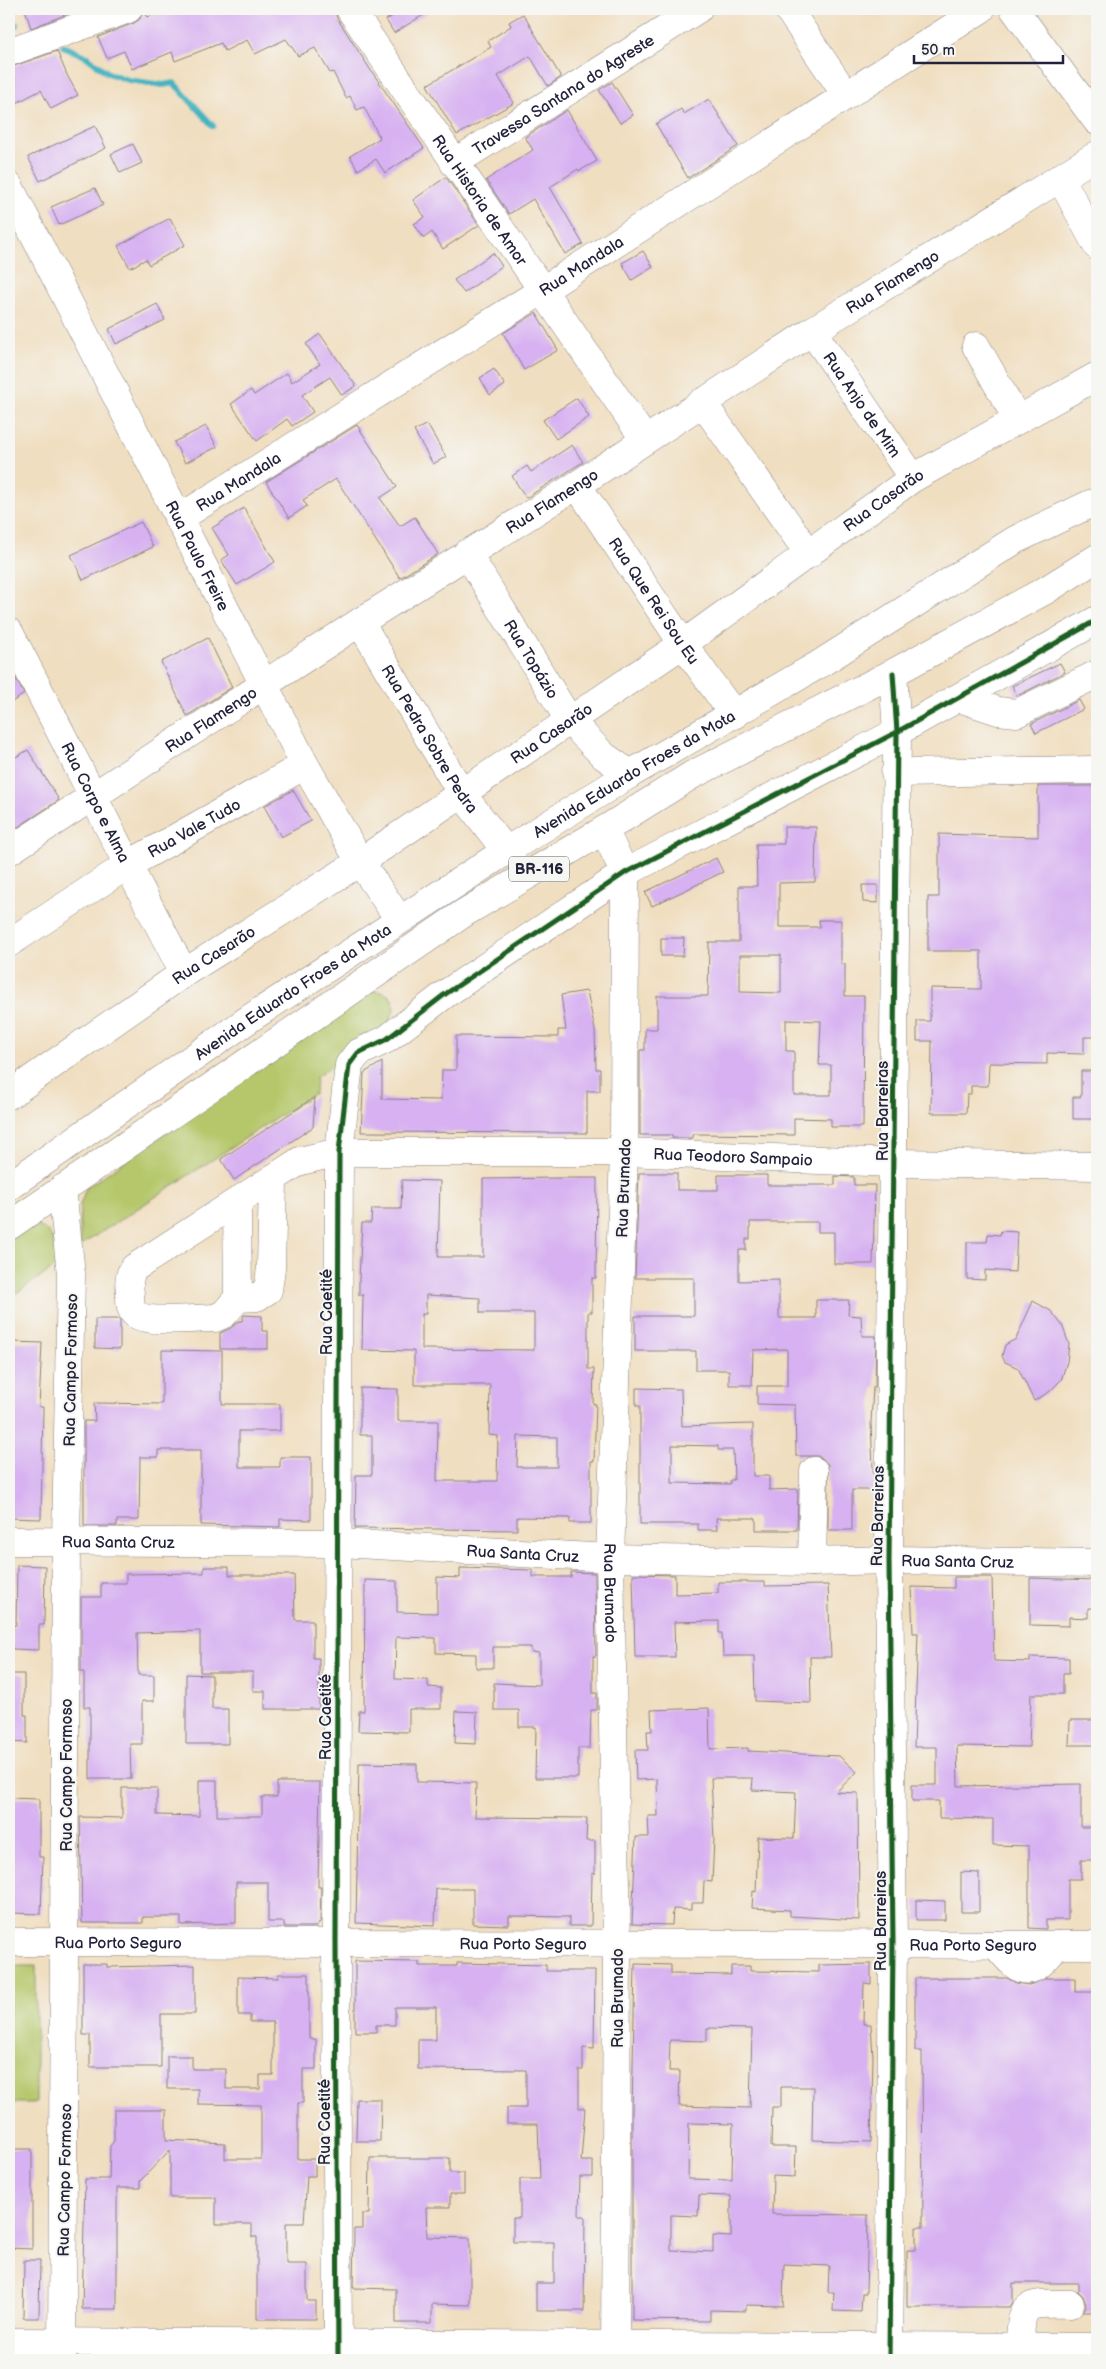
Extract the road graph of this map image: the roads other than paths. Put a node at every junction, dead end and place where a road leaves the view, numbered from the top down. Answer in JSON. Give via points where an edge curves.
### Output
{"nodes":[{"id":1,"x":128,"y":9,"type":"edge"},
{"id":2,"x":350,"y":9,"type":"edge"},
{"id":3,"x":698,"y":9,"type":"edge"},
{"id":4,"x":788,"y":9,"type":"edge"},
{"id":5,"x":981,"y":9,"type":"edge"},
{"id":6,"x":1014,"y":9,"type":"edge"},
{"id":7,"x":9,"y":52,"type":"edge"},
{"id":8,"x":846,"y":95,"type":"junction"},
{"id":9,"x":1097,"y":121,"type":"edge"},
{"id":10,"x":1097,"y":155,"type":"edge"},
{"id":11,"x":454,"y":163,"type":"junction"},
{"id":12,"x":1061,"y":179,"type":"junction"},
{"id":13,"x":9,"y":186,"type":"edge"},
{"id":14,"x":1096,"y":241,"type":"edge"},
{"id":15,"x":543,"y":290,"type":"junction"},
{"id":16,"x":812,"y":331,"type":"junction"},
{"id":17,"x":976,"y":346,"type":"dead end"},
{"id":18,"x":1097,"y":376,"type":"edge"},
{"id":19,"x":702,"y":402,"type":"junction"},
{"id":20,"x":1017,"y":418,"type":"junction"},
{"id":21,"x":645,"y":440,"type":"junction"},
{"id":22,"x":913,"y":478,"type":"junction"},
{"id":23,"x":577,"y":485,"type":"junction"},
{"id":24,"x":1097,"y":505,"type":"edge"},
{"id":25,"x":178,"y":519,"type":"junction"},
{"id":26,"x":467,"y":553,"type":"junction"},
{"id":27,"x":809,"y":554,"type":"junction"},
{"id":28,"x":1097,"y":558,"type":"edge"},
{"id":29,"x":1097,"y":620,"type":"edge"},
{"id":30,"x":360,"y":622,"type":"junction"},
{"id":31,"x":9,"y":632,"type":"edge"},
{"id":32,"x":683,"y":644,"type":"junction"},
{"id":33,"x":893,"y":673,"type":"junction"},
{"id":34,"x":1097,"y":674,"type":"edge"},
{"id":35,"x":263,"y":685,"type":"junction"},
{"id":36,"x":959,"y":698,"type":"junction"},
{"id":37,"x":734,"y":715,"type":"junction"},
{"id":38,"x":569,"y":720,"type":"junction"},
{"id":39,"x":897,"y":732,"type":"junction"},
{"id":40,"x":305,"y":765,"type":"junction"},
{"id":41,"x":1097,"y":770,"type":"edge"},
{"id":42,"x":895,"y":773,"type":"junction"},
{"id":43,"x":630,"y":774,"type":"junction"},
{"id":44,"x":462,"y":794,"type":"junction"},
{"id":45,"x":94,"y":796,"type":"junction"},
{"id":46,"x":604,"y":830,"type":"junction"},
{"id":47,"x":9,"y":851,"type":"edge"},
{"id":48,"x":506,"y":851,"type":"junction"},
{"id":49,"x":360,"y":862,"type":"junction"},
{"id":50,"x":126,"y":866,"type":"junction"},
{"id":51,"x":625,"y":873,"type":"junction"},
{"id":52,"x":399,"y":919,"type":"junction"},
{"id":53,"x":9,"y":943,"type":"edge"},
{"id":54,"x":184,"y":973,"type":"junction"},
{"id":55,"x":9,"y":1095,"type":"edge"},
{"id":56,"x":339,"y":1152,"type":"junction"},
{"id":57,"x":624,"y":1152,"type":"junction"},
{"id":58,"x":894,"y":1163,"type":"junction"},
{"id":59,"x":1097,"y":1166,"type":"edge"},
{"id":60,"x":273,"y":1179,"type":"junction"},
{"id":61,"x":9,"y":1186,"type":"edge"},
{"id":62,"x":62,"y":1189,"type":"junction"},
{"id":63,"x":237,"y":1202,"type":"junction"},
{"id":64,"x":9,"y":1226,"type":"edge"},
{"id":65,"x":238,"y":1298,"type":"junction"},
{"id":66,"x":814,"y":1471,"type":"dead end"},
{"id":67,"x":9,"y":1540,"type":"edge"},
{"id":68,"x":66,"y":1541,"type":"junction"},
{"id":69,"x":338,"y":1543,"type":"junction"},
{"id":70,"x":610,"y":1558,"type":"junction"},
{"id":71,"x":889,"y":1560,"type":"junction"},
{"id":72,"x":812,"y":1562,"type":"junction"},
{"id":73,"x":1097,"y":1563,"type":"edge"},
{"id":74,"x":9,"y":1942,"type":"edge"},
{"id":75,"x":66,"y":1942,"type":"junction"},
{"id":76,"x":336,"y":1942,"type":"junction"},
{"id":77,"x":893,"y":1944,"type":"junction"},
{"id":78,"x":617,"y":1945,"type":"junction"},
{"id":79,"x":1097,"y":1945,"type":"edge"},
{"id":80,"x":1070,"y":2304,"type":"dead end"},
{"id":81,"x":9,"y":2342,"type":"edge"},
{"id":82,"x":1020,"y":2346,"type":"junction"},
{"id":83,"x":1097,"y":2347,"type":"edge"},
{"id":84,"x":62,"y":2351,"type":"edge"},
{"id":85,"x":338,"y":2352,"type":"edge"},
{"id":86,"x":615,"y":2352,"type":"edge"},
{"id":87,"x":889,"y":2353,"type":"edge"}],
"edges":[{"from":1,"to":7,"type":"main road"},
{"from":2,"to":11,"type":"main road","name":"Rua Historia de Amor"},
{"from":3,"to":11,"type":"main road","name":"Travessa Santana do Agreste"},
{"from":4,"to":8,"type":"main road"},
{"from":5,"to":8,"type":"main road","name":"Rua Mandala"},
{"from":6,"to":9,"type":"main road"},
{"from":8,"to":15,"type":"main road","name":"Rua Mandala"},
{"from":10,"to":12,"type":"main road","name":"Rua Flamengo"},
{"from":11,"to":15,"type":"main road","name":"Rua Historia de Amor"},
{"from":12,"to":14,"type":"main road"},
{"from":12,"to":16,"type":"main road","name":"Rua Flamengo"},
{"from":13,"to":25,"type":"main road","name":"Rua Paulo Freire"},
{"from":15,"to":21,"type":"main road","name":"Rua Historia de Amor"},
{"from":15,"to":25,"type":"main road","name":"Rua Mandala"},
{"from":16,"to":19,"type":"main road","name":"Rua Flamengo"},
{"from":16,"to":22,"type":"main road","name":"Rua Anjo de Mim"},
{"from":17,"to":20,"type":"main road"},
{"from":18,"to":20,"type":"main road","name":"Rua Casarão"},
{"from":19,"to":21,"type":"main road","name":"Rua Flamengo"},
{"from":19,"to":27,"type":"main road"},
{"from":20,"to":22,"type":"main road","name":"Rua Casarão"},
{"from":21,"to":23,"type":"main road","name":"Rua Flamengo"},
{"from":22,"to":27,"type":"main road","name":"Rua Casarão"},
{"from":23,"to":26,"type":"main road","name":"Rua Flamengo"},
{"from":23,"to":32,"type":"main road","name":"Rua Que Rei Sou Eu"},
{"from":24,"to":37,"type":"main road","name":"Avenida Eduardo Froes da Mota","via":[[1090,504],[1015,540]]},
{"from":25,"to":35,"type":"main road","name":"Rua Paulo Freire"},
{"from":26,"to":30,"type":"main road","name":"Rua Flamengo"},
{"from":26,"to":38,"type":"main road","name":"Rua Topázio"},
{"from":27,"to":32,"type":"main road","name":"Rua Casarão"},
{"from":28,"to":33,"type":"main road","name":"Avenida Eduardo Froes da Mota","number":"BR-116","via":[[1046,590]]},
{"from":29,"to":36,"type":"main road"},
{"from":30,"to":35,"type":"main road","name":"Rua Flamengo"},
{"from":30,"to":44,"type":"main road","name":"Rua Pedra Sobre Pedra"},
{"from":31,"to":45,"type":"main road","name":"Rua Corpo e Alma"},
{"from":32,"to":37,"type":"main road","name":"Rua Que Rei Sou Eu"},
{"from":32,"to":38,"type":"main road","name":"Rua Casarão"},
{"from":33,"to":39,"type":"main road","name":"Rua Barreiras"},
{"from":33,"to":46,"type":"main road","name":"Avenida Eduardo Froes da Mota","number":"BR-116","via":[[710,766]]},
{"from":34,"to":36,"type":"main road","via":[[1017,713],[998,711]]},
{"from":35,"to":40,"type":"main road","name":"Rua Paulo Freire"},
{"from":35,"to":45,"type":"main road","name":"Rua Flamengo"},
{"from":36,"to":39,"type":"main road"},
{"from":37,"to":43,"type":"main road","name":"Avenida Eduardo Froes da Mota"},
{"from":38,"to":43,"type":"main road","name":"Rua Topázio","via":[[604,756]]},
{"from":38,"to":44,"type":"main road","name":"Rua Casarão"},
{"from":39,"to":42,"type":"main road","name":"Rua Barreiras"},
{"from":39,"to":51,"type":"main road"},
{"from":40,"to":49,"type":"main road","name":"Rua Paulo Freire"},
{"from":40,"to":50,"type":"main road","name":"Rua Vale Tudo"},
{"from":41,"to":42,"type":"main road"},
{"from":42,"to":58,"type":"main road","name":"Rua Barreiras"},
{"from":43,"to":48,"type":"main road","name":"Avenida Eduardo Froes da Mota"},
{"from":44,"to":48,"type":"main road","name":"Rua Pedra Sobre Pedra"},
{"from":44,"to":49,"type":"main road","name":"Rua Casarão"},
{"from":45,"to":47,"type":"main road","name":"Rua Flamengo"},
{"from":45,"to":50,"type":"main road","name":"Rua Corpo e Alma"},
{"from":46,"to":51,"type":"main road","name":"Rua Brumado"},
{"from":46,"to":62,"type":"main road","name":"Avenida Eduardo Froes da Mota","number":"BR-116","via":[[456,918]]},
{"from":48,"to":52,"type":"main road","name":"Avenida Eduardo Froes da Mota"},
{"from":49,"to":52,"type":"main road","name":"Rua Paulo Freire"},
{"from":49,"to":54,"type":"main road","name":"Rua Casarão"},
{"from":50,"to":53,"type":"main road","name":"Rua Vale Tudo"},
{"from":50,"to":54,"type":"main road","name":"Rua Corpo e Alma"},
{"from":51,"to":56,"type":"main road","name":"Rua Caetité","via":[[444,995],[387,1039],[358,1053],[347,1074]]},
{"from":51,"to":57,"type":"main road","name":"Rua Brumado"},
{"from":52,"to":61,"type":"main road","name":"Avenida Eduardo Froes da Mota"},
{"from":54,"to":55,"type":"main road","name":"Rua Casarão"},
{"from":56,"to":57,"type":"main road","name":"Rua Teodoro Sampaio"},
{"from":56,"to":60,"type":"main road","name":"Rua Teodoro Sampaio","via":[[300,1161]]},
{"from":56,"to":69,"type":"main road","name":"Rua Caetité"},
{"from":57,"to":58,"type":"main road","name":"Rua Teodoro Sampaio"},
{"from":57,"to":70,"type":"main road","name":"Rua Brumado"},
{"from":58,"to":59,"type":"main road","name":"Rua Teodoro Sampaio"},
{"from":58,"to":71,"type":"main road","name":"Rua Barreiras"},
{"from":60,"to":63,"type":"main road","name":"Rua Teodoro Sampaio"},
{"from":60,"to":65,"type":"main road","via":[[268,1290],[256,1297]]},
{"from":62,"to":64,"type":"main road","name":"Avenida Eduardo Froes da Mota","number":"BR-116"},
{"from":62,"to":68,"type":"main road","name":"Rua Campo Formoso","via":[[71,1274]]},
{"from":63,"to":65,"type":"main road"},
{"from":63,"to":65,"type":"main road","name":"Rua Teodoro Sampaio","via":[[134,1268],[129,1280],[131,1309],[148,1319],[215,1318],[224,1314]]},
{"from":66,"to":72,"type":"main road"},
{"from":67,"to":68,"type":"main road","name":"Rua Santa Cruz"},
{"from":68,"to":69,"type":"main road","name":"Rua Santa Cruz"},
{"from":68,"to":75,"type":"main road","name":"Rua Campo Formoso"},
{"from":69,"to":70,"type":"main road","name":"Rua Santa Cruz"},
{"from":69,"to":76,"type":"main road","name":"Rua Caetité"},
{"from":70,"to":72,"type":"main road","name":"Rua Santa Cruz"},
{"from":70,"to":78,"type":"main road","name":"Rua Brumado"},
{"from":71,"to":72,"type":"main road","name":"Rua Santa Cruz"},
{"from":71,"to":73,"type":"main road","name":"Rua Santa Cruz"},
{"from":71,"to":77,"type":"main road","name":"Rua Barreiras"},
{"from":74,"to":75,"type":"main road","name":"Rua Porto Seguro"},
{"from":75,"to":76,"type":"main road","name":"Rua Porto Seguro"},
{"from":75,"to":84,"type":"main road","name":"Rua Campo Formoso"},
{"from":76,"to":78,"type":"main road","name":"Rua Porto Seguro"},
{"from":76,"to":85,"type":"main road","name":"Rua Caetité"},
{"from":77,"to":78,"type":"main road","name":"Rua Porto Seguro"},
{"from":77,"to":79,"type":"main road","name":"Rua Porto Seguro"},
{"from":77,"to":87,"type":"main road","name":"Rua Barreiras"},
{"from":78,"to":86,"type":"main road","name":"Rua Brumado"},
{"from":80,"to":82,"type":"main road","via":[[1043,2303],[1028,2308],[1021,2316]]},
{"from":81,"to":84,"type":"main road"},
{"from":82,"to":83,"type":"main road"},
{"from":82,"to":87,"type":"main road"},
{"from":84,"to":85,"type":"main road"},
{"from":85,"to":86,"type":"main road"},
{"from":86,"to":87,"type":"main road"}]}
